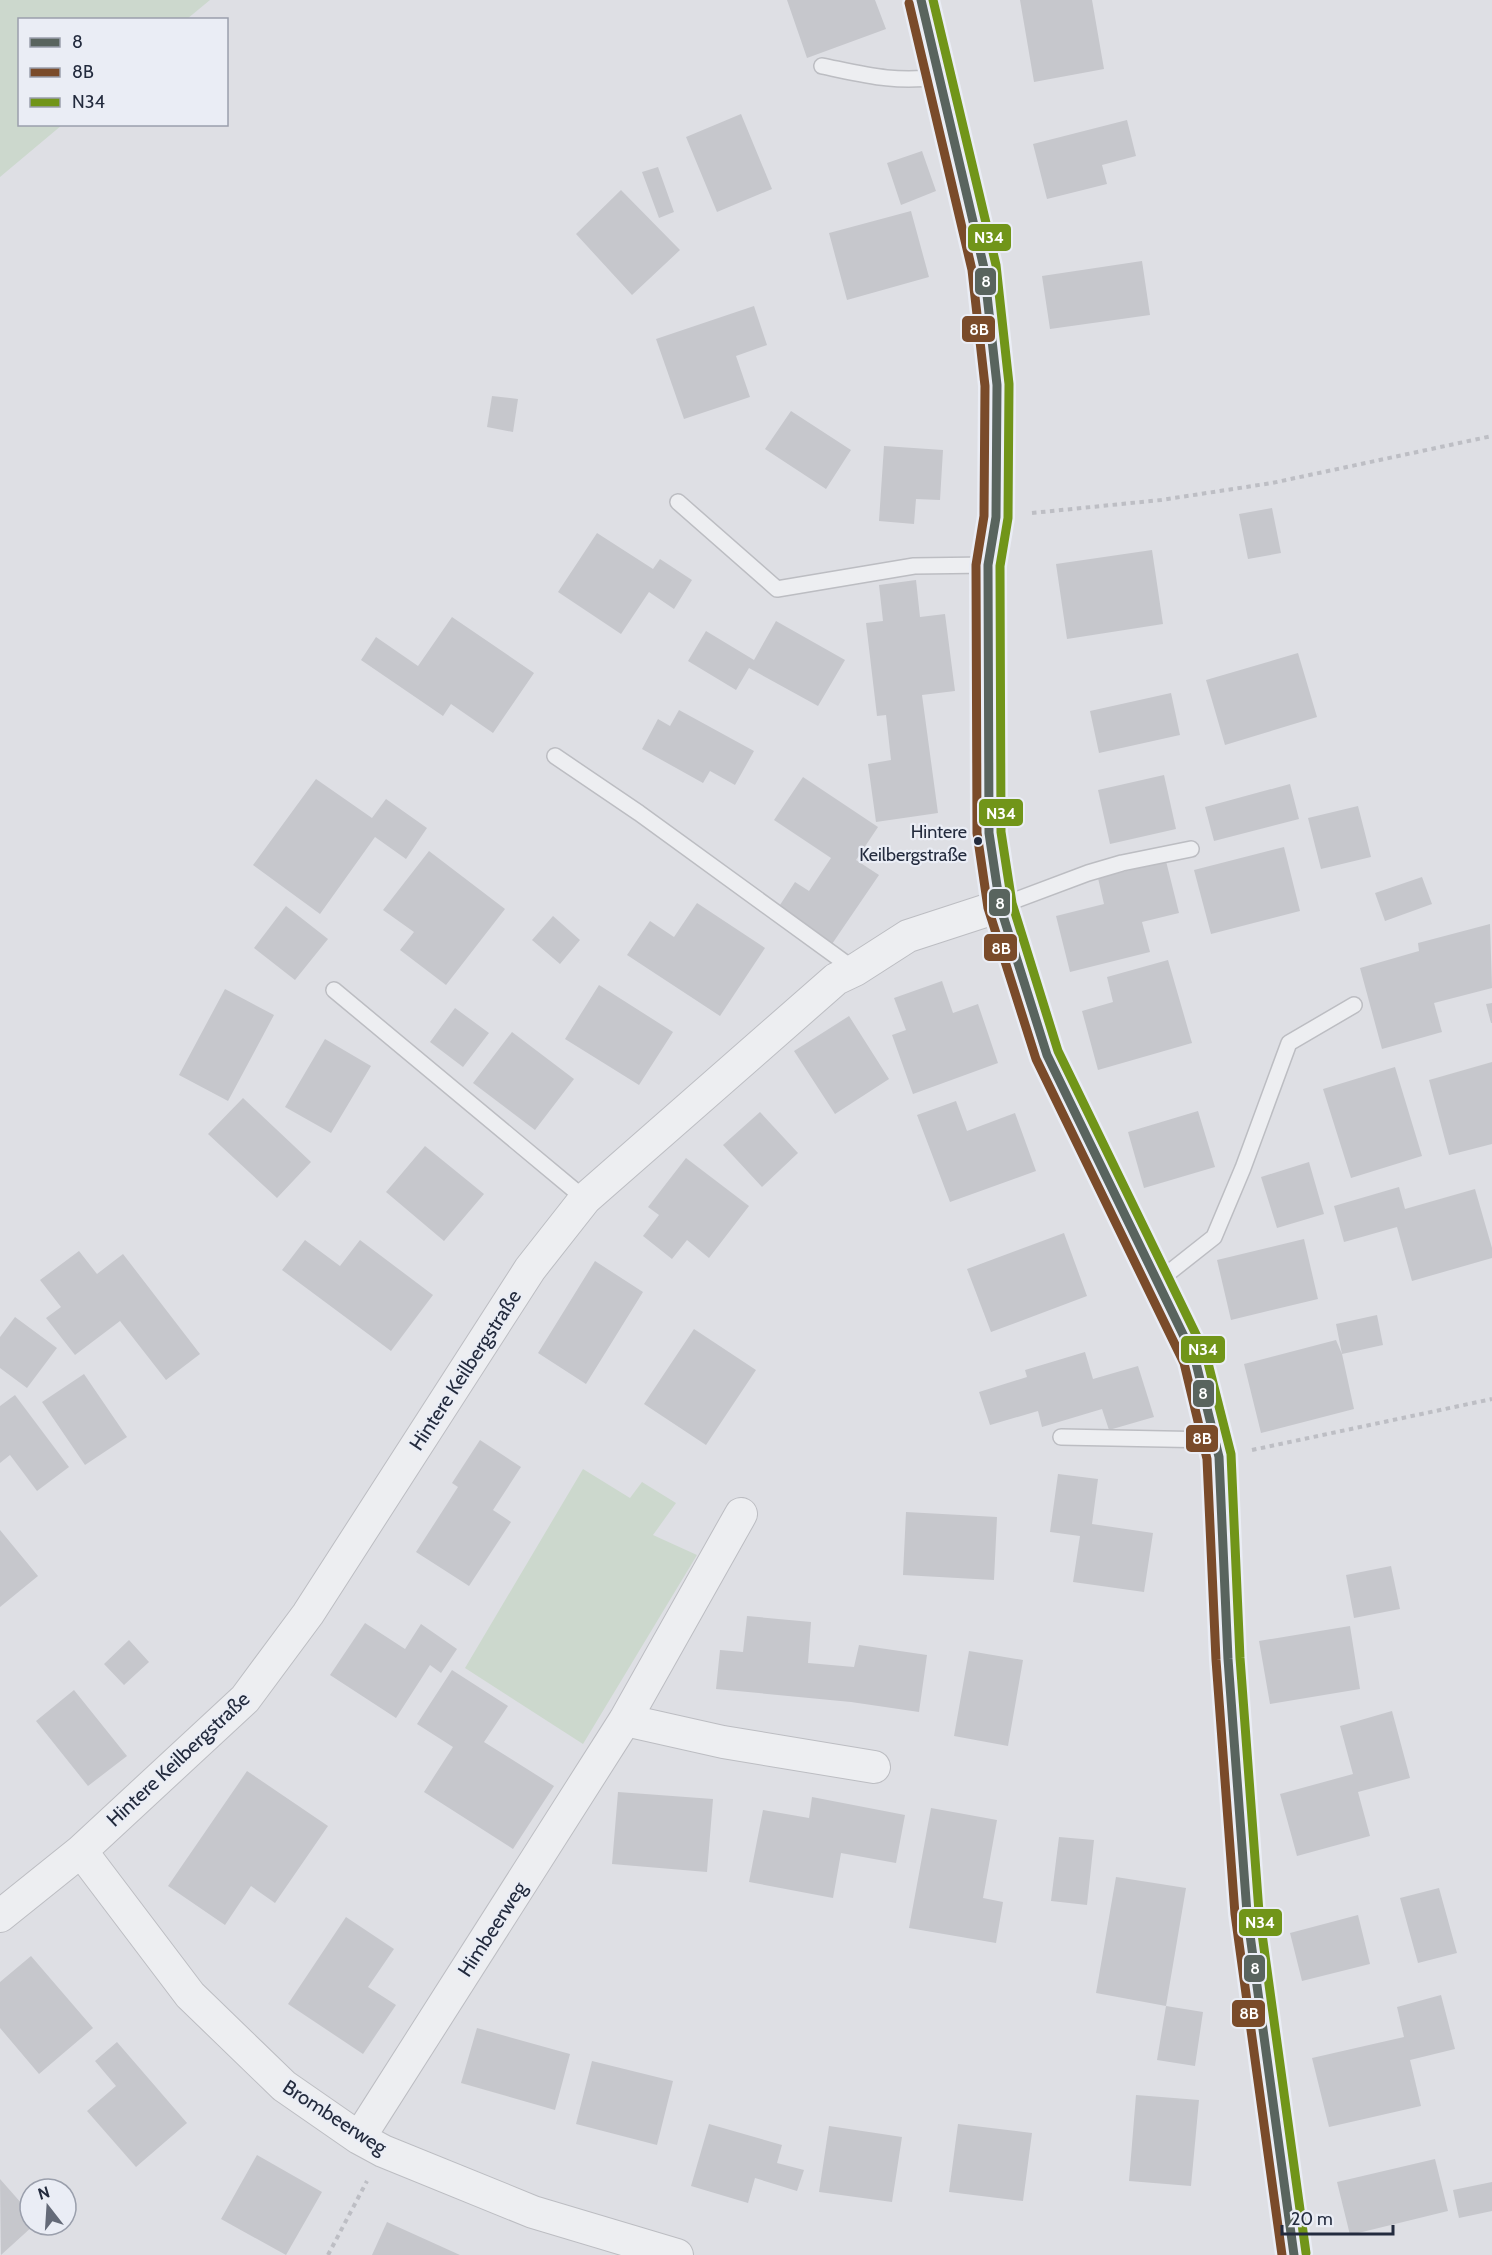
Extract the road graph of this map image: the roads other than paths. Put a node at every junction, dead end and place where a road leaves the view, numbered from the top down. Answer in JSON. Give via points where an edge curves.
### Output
{"nodes":[{"id":1,"x":921,"y":0,"type":"edge"},
{"id":2,"x":822,"y":66,"type":"dead end"},
{"id":3,"x":939,"y":76,"type":"junction"},
{"id":4,"x":678,"y":502,"type":"dead end"},
{"id":5,"x":988,"y":566,"type":"junction"},
{"id":6,"x":555,"y":756,"type":"dead end"},
{"id":7,"x":1191,"y":849,"type":"dead end"},
{"id":8,"x":1000,"y":906,"type":"junction"},
{"id":9,"x":855,"y":970,"type":"junction"},
{"id":10,"x":334,"y":990,"type":"dead end"},
{"id":11,"x":1354,"y":1005,"type":"dead end"},
{"id":12,"x":585,"y":1199,"type":"junction"},
{"id":13,"x":1157,"y":1282,"type":"junction"},
{"id":14,"x":1060,"y":1437,"type":"dead end"},
{"id":15,"x":1217,"y":1449,"type":"junction"},
{"id":16,"x":741,"y":1514,"type":"dead end"},
{"id":17,"x":625,"y":1720,"type":"junction"},
{"id":18,"x":873,"y":1767,"type":"dead end"},
{"id":19,"x":81,"y":1851,"type":"junction"},
{"id":20,"x":0,"y":1916,"type":"edge"},
{"id":21,"x":371,"y":2144,"type":"junction"},
{"id":22,"x":677,"y":2255,"type":"edge"},
{"id":23,"x":1294,"y":2255,"type":"edge"}],
"edges":[{"from":1,"to":3,"type":"street"},
{"from":2,"to":3,"type":"lane","via":[[881,78],[912,80]]},
{"from":3,"to":5,"type":"street","via":[[984,268],[997,385],[996,517]]},
{"from":4,"to":5,"type":"lane","via":[[777,589],[914,566]]},
{"from":5,"to":8,"type":"street","via":[[989,833]]},
{"from":6,"to":9,"type":"lane"},
{"from":7,"to":8,"type":"lane","via":[[1122,863]]},
{"from":8,"to":9,"type":"street","name":"Hintere Keilbergstraße","via":[[908,936]]},
{"from":8,"to":13,"type":"street","via":[[1047,1055]]},
{"from":9,"to":12,"type":"street","name":"Hintere Keilbergstraße","via":[[836,979]]},
{"from":10,"to":12,"type":"lane"},
{"from":11,"to":13,"type":"lane","via":[[1289,1043],[1214,1237]]},
{"from":12,"to":19,"type":"street","name":"Hintere Keilbergstraße","via":[[531,1269],[308,1614],[245,1699]]},
{"from":13,"to":15,"type":"street","via":[[1195,1359]]},
{"from":14,"to":15,"type":"lane"},
{"from":15,"to":23,"type":"street","via":[[1247,1913]]},
{"from":16,"to":17,"type":"street","name":"Himbeerweg"},
{"from":17,"to":18,"type":"street","via":[[723,1742]]},
{"from":17,"to":21,"type":"street","name":"Himbeerweg"},
{"from":19,"to":20,"type":"street","name":"Hintere Keilbergstraße"},
{"from":19,"to":21,"type":"street","name":"Brombeerweg","via":[[190,1995],[284,2086]]},
{"from":21,"to":22,"type":"street","name":"Brombeerweg","via":[[533,2212]]}]}
